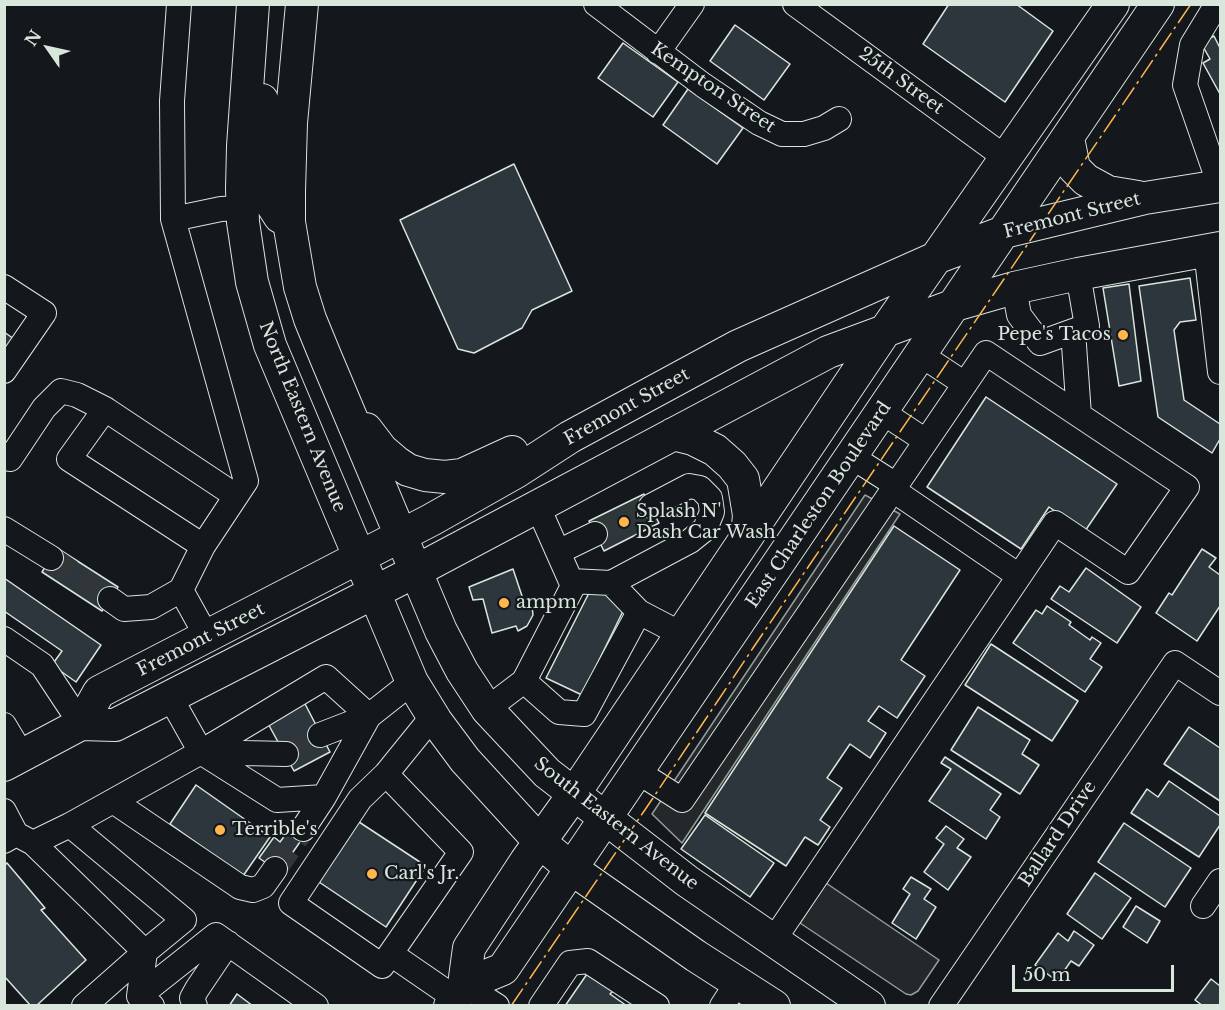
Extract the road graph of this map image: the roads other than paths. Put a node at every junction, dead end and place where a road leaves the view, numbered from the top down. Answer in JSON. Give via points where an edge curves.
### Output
{"nodes":[{"id":1,"x":179,"y":4,"type":"edge"},
{"id":2,"x":255,"y":4,"type":"edge"},
{"id":3,"x":302,"y":4,"type":"edge"},
{"id":4,"x":596,"y":4,"type":"edge"},
{"id":5,"x":692,"y":4,"type":"edge"},
{"id":6,"x":795,"y":4,"type":"edge"},
{"id":7,"x":1113,"y":4,"type":"edge"},
{"id":8,"x":1158,"y":4,"type":"edge"},
{"id":9,"x":1216,"y":4,"type":"edge"},
{"id":10,"x":825,"y":13,"type":"edge"},
{"id":11,"x":658,"y":52,"type":"junction"},
{"id":12,"x":839,"y":119,"type":"dead end"},
{"id":13,"x":1068,"y":138,"type":"junction"},
{"id":14,"x":1006,"y":158,"type":"junction"},
{"id":15,"x":1220,"y":186,"type":"edge"},
{"id":16,"x":1145,"y":198,"type":"junction"},
{"id":17,"x":243,"y":208,"type":"junction"},
{"id":18,"x":173,"y":219,"type":"junction"},
{"id":19,"x":290,"y":222,"type":"junction"},
{"id":20,"x":1004,"y":232,"type":"junction"},
{"id":21,"x":1213,"y":249,"type":"edge"},
{"id":22,"x":938,"y":256,"type":"junction"},
{"id":23,"x":1078,"y":274,"type":"junction"},
{"id":24,"x":4,"y":287,"type":"edge"},
{"id":25,"x":1014,"y":288,"type":"junction"},
{"id":26,"x":955,"y":305,"type":"junction"},
{"id":27,"x":885,"y":331,"type":"junction"},
{"id":28,"x":1073,"y":331,"type":"junction"},
{"id":29,"x":921,"y":355,"type":"junction"},
{"id":30,"x":4,"y":371,"type":"edge"},
{"id":31,"x":1221,"y":372,"type":"edge"},
{"id":32,"x":965,"y":384,"type":"junction"},
{"id":33,"x":342,"y":396,"type":"junction"},
{"id":34,"x":105,"y":410,"type":"junction"},
{"id":35,"x":882,"y":412,"type":"junction"},
{"id":36,"x":1079,"y":415,"type":"junction"},
{"id":37,"x":673,"y":434,"type":"junction"},
{"id":38,"x":570,"y":437,"type":"junction"},
{"id":39,"x":926,"y":441,"type":"junction"},
{"id":40,"x":852,"y":457,"type":"junction"},
{"id":41,"x":10,"y":459,"type":"dead end"},
{"id":42,"x":895,"y":488,"type":"junction"},
{"id":43,"x":236,"y":496,"type":"junction"},
{"id":44,"x":651,"y":506,"type":"tunnel mouth"},
{"id":45,"x":538,"y":507,"type":"junction"},
{"id":46,"x":4,"y":529,"type":"edge"},
{"id":47,"x":595,"y":534,"type":"tunnel mouth"},
{"id":48,"x":747,"y":536,"type":"junction"},
{"id":49,"x":203,"y":546,"type":"junction"},
{"id":50,"x":558,"y":552,"type":"junction"},
{"id":51,"x":409,"y":553,"type":"junction"},
{"id":52,"x":51,"y":558,"type":"tunnel mouth"},
{"id":53,"x":366,"y":575,"type":"junction"},
{"id":54,"x":1019,"y":576,"type":"junction"},
{"id":55,"x":571,"y":581,"type":"junction"},
{"id":56,"x":611,"y":583,"type":"junction"},
{"id":57,"x":180,"y":590,"type":"junction"},
{"id":58,"x":110,"y":599,"type":"tunnel mouth"},
{"id":59,"x":639,"y":612,"type":"junction"},
{"id":60,"x":681,"y":634,"type":"junction"},
{"id":61,"x":207,"y":637,"type":"junction"},
{"id":62,"x":4,"y":639,"type":"edge"},
{"id":63,"x":524,"y":681,"type":"junction"},
{"id":64,"x":412,"y":682,"type":"junction"},
{"id":65,"x":1221,"y":693,"type":"edge"},
{"id":66,"x":170,"y":697,"type":"junction"},
{"id":67,"x":487,"y":709,"type":"junction"},
{"id":68,"x":369,"y":716,"type":"junction"},
{"id":69,"x":433,"y":716,"type":"junction"},
{"id":70,"x":81,"y":724,"type":"junction"},
{"id":71,"x":4,"y":725,"type":"edge"},
{"id":72,"x":320,"y":735,"type":"tunnel mouth"},
{"id":73,"x":201,"y":752,"type":"junction"},
{"id":74,"x":286,"y":754,"type":"tunnel mouth"},
{"id":75,"x":13,"y":760,"type":"edge"},
{"id":76,"x":638,"y":771,"type":"junction"},
{"id":77,"x":386,"y":774,"type":"junction"},
{"id":78,"x":574,"y":794,"type":"junction"},
{"id":79,"x":324,"y":797,"type":"junction"},
{"id":80,"x":113,"y":801,"type":"junction"},
{"id":81,"x":4,"y":811,"type":"edge"},
{"id":82,"x":606,"y":819,"type":"junction"},
{"id":83,"x":70,"y":825,"type":"junction"},
{"id":84,"x":303,"y":829,"type":"tunnel mouth"},
{"id":85,"x":18,"y":839,"type":"edge"},
{"id":86,"x":540,"y":842,"type":"junction"},
{"id":87,"x":275,"y":869,"type":"tunnel mouth"},
{"id":88,"x":572,"y":869,"type":"junction"},
{"id":89,"x":1221,"y":881,"type":"edge"},
{"id":90,"x":1203,"y":906,"type":"dead end"},
{"id":91,"x":773,"y":940,"type":"junction"},
{"id":92,"x":228,"y":944,"type":"junction"},
{"id":93,"x":145,"y":952,"type":"junction"},
{"id":94,"x":391,"y":954,"type":"junction"},
{"id":95,"x":729,"y":994,"type":"edge"},
{"id":96,"x":456,"y":996,"type":"edge"},
{"id":97,"x":146,"y":1001,"type":"edge"},
{"id":98,"x":84,"y":1005,"type":"edge"},
{"id":99,"x":195,"y":1005,"type":"edge"},
{"id":100,"x":316,"y":1005,"type":"edge"},
{"id":101,"x":497,"y":1005,"type":"edge"},
{"id":102,"x":542,"y":1005,"type":"edge"},
{"id":103,"x":657,"y":1005,"type":"edge"},
{"id":104,"x":774,"y":1005,"type":"edge"},
{"id":105,"x":869,"y":1005,"type":"edge"},
{"id":106,"x":941,"y":1005,"type":"edge"}],
"edges":[{"from":1,"to":18,"type":"street","via":[[172,101]]},
{"from":2,"to":17,"type":"main road","name":"North Eastern Avenue","via":[[243,146]]},
{"from":2,"to":19,"type":"main road","via":[[264,176],[271,203],[280,217]]},
{"from":3,"to":19,"type":"main road","via":[[291,123]]},
{"from":4,"to":11,"type":"street","name":"Kempton Street"},
{"from":5,"to":11,"type":"street"},
{"from":6,"to":10,"type":"street","name":"25th Street"},
{"from":7,"to":14,"type":"main road"},
{"from":8,"to":13,"type":"main road","name":"East Charleston Boulevard"},
{"from":9,"to":15,"type":"street","via":[[1192,45],[1185,85]]},
{"from":10,"to":14,"type":"street","name":"25th Street"},
{"from":11,"to":12,"type":"street","name":"Kempton Street","via":[[759,123],[782,134],[804,134]]},
{"from":13,"to":16,"type":"main road","via":[[1074,168],[1086,180],[1108,192]]},
{"from":13,"to":20,"type":"main road","name":"East Charleston Boulevard"},
{"from":14,"to":22,"type":"main road"},
{"from":15,"to":16,"type":"main road","name":"Fremont Street"},
{"from":16,"to":20,"type":"main road","name":"Fremont Street"},
{"from":17,"to":18,"type":"street"},
{"from":17,"to":53,"type":"main road","name":"North Eastern Avenue","via":[[252,282],[270,345]]},
{"from":18,"to":43,"type":"street","via":[[246,481]]},
{"from":19,"to":33,"type":"main road","via":[[300,287]]},
{"from":20,"to":22,"type":"main road","name":"Fremont Street"},
{"from":20,"to":26,"type":"main road","name":"East Charleston Boulevard"},
{"from":21,"to":23,"type":"main road","name":"Fremont Street"},
{"from":21,"to":31,"type":"street"},
{"from":22,"to":27,"type":"main road"},
{"from":22,"to":38,"type":"main road","name":"Fremont Street","via":[[738,346]]},
{"from":23,"to":25,"type":"main road","name":"Fremont Street"},
{"from":23,"to":28,"type":"street","via":[[1087,326]]},
{"from":24,"to":30,"type":"street","via":[[44,313]]},
{"from":25,"to":26,"type":"main road","name":"Fremont Street"},
{"from":25,"to":28,"type":"street","via":[[1019,315],[1040,342]]},
{"from":26,"to":27,"type":"main road","name":"Fremont Street"},
{"from":26,"to":29,"type":"main road","name":"East Charleston Boulevard"},
{"from":27,"to":37,"type":"main road","name":"Fremont Street","via":[[828,352]]},
{"from":27,"to":48,"type":"main road"},
{"from":28,"to":36,"type":"street"},
{"from":29,"to":32,"type":"street"},
{"from":29,"to":35,"type":"main road","name":"East Charleston Boulevard"},
{"from":32,"to":36,"type":"street","via":[[986,353]]},
{"from":32,"to":39,"type":"street"},
{"from":33,"to":38,"type":"main road","via":[[382,450],[408,470],[426,476],[462,475],[536,440]]},
{"from":33,"to":51,"type":"main road"},
{"from":34,"to":41,"type":"street","via":[[61,391],[44,408]]},
{"from":34,"to":43,"type":"street"},
{"from":34,"to":49,"type":"street","via":[[69,459]]},
{"from":35,"to":39,"type":"street"},
{"from":35,"to":40,"type":"main road","name":"East Charleston Boulevard"},
{"from":36,"to":54,"type":"street","via":[[1186,487],[1128,572],[1055,523]]},
{"from":37,"to":45,"type":"main road","name":"Fremont Street"},
{"from":37,"to":48,"type":"main road","via":[[715,450],[743,479],[749,515]]},
{"from":38,"to":51,"type":"main road","name":"Fremont Street","via":[[516,472]]},
{"from":39,"to":42,"type":"street"},
{"from":40,"to":42,"type":"street"},
{"from":40,"to":76,"type":"main road","name":"East Charleston Boulevard"},
{"from":42,"to":54,"type":"street"},
{"from":42,"to":76,"type":"street","via":[[682,801]]},
{"from":43,"to":49,"type":"street"},
{"from":44,"to":56,"type":"street","via":[[688,486],[700,488],[710,498],[712,512],[705,529],[690,541]]},
{"from":45,"to":50,"type":"street"},
{"from":45,"to":51,"type":"main road","name":"Fremont Street"},
{"from":46,"to":52,"type":"street"},
{"from":47,"to":50,"type":"street"},
{"from":48,"to":60,"type":"main road"},
{"from":49,"to":57,"type":"street"},
{"from":50,"to":55,"type":"street"},
{"from":51,"to":53,"type":"main road","name":"Fremont Street"},
{"from":51,"to":67,"type":"main road","name":"South Eastern Avenue","via":[[450,651]]},
{"from":53,"to":61,"type":"main road","name":"Fremont Street"},
{"from":53,"to":64,"type":"main road"},
{"from":53,"to":66,"type":"main road","name":"Fremont Street"},
{"from":54,"to":91,"type":"street"},
{"from":55,"to":56,"type":"street"},
{"from":55,"to":63,"type":"street","via":[[573,586]]},
{"from":56,"to":59,"type":"street"},
{"from":57,"to":58,"type":"street","via":[[151,607],[124,609]]},
{"from":57,"to":61,"type":"street"},
{"from":59,"to":60,"type":"street"},
{"from":59,"to":63,"type":"street","via":[[584,714],[559,712]]},
{"from":60,"to":78,"type":"main road"},
{"from":61,"to":70,"type":"main road","name":"Fremont Street","via":[[99,692]]},
{"from":62,"to":70,"type":"street","via":[[42,665]]},
{"from":63,"to":67,"type":"street"},
{"from":64,"to":68,"type":"street"},
{"from":64,"to":69,"type":"main road"},
{"from":65,"to":106,"type":"street","name":"Ballard Drive","via":[[1175,663]]},
{"from":66,"to":70,"type":"main road","name":"Fremont Street","via":[[115,725]]},
{"from":66,"to":73,"type":"street"},
{"from":67,"to":78,"type":"main road","name":"South Eastern Avenue","via":[[535,761]]},
{"from":68,"to":72,"type":"street"},
{"from":68,"to":73,"type":"street","via":[[326,677]]},
{"from":68,"to":79,"type":"street"},
{"from":69,"to":77,"type":"street"},
{"from":69,"to":86,"type":"main road","via":[[480,778]]},
{"from":70,"to":75,"type":"main road"},
{"from":71,"to":75,"type":"street"},
{"from":73,"to":74,"type":"street"},
{"from":73,"to":79,"type":"street","via":[[278,800]]},
{"from":73,"to":80,"type":"street"},
{"from":76,"to":82,"type":"main road","name":"East Charleston Boulevard"},
{"from":77,"to":94,"type":"street","via":[[462,852]]},
{"from":77,"to":94,"type":"street","via":[[360,799],[291,903],[382,966]]},
{"from":78,"to":82,"type":"main road","name":"South Eastern Avenue"},
{"from":78,"to":86,"type":"main road"},
{"from":79,"to":84,"type":"street"},
{"from":80,"to":83,"type":"street"},
{"from":80,"to":87,"type":"street","via":[[240,887],[253,890],[263,886]]},
{"from":81,"to":85,"type":"street"},
{"from":82,"to":88,"type":"main road","name":"East Charleston Boulevard"},
{"from":82,"to":91,"type":"main road","name":"South Eastern Avenue","via":[[696,888]]},
{"from":83,"to":85,"type":"street"},
{"from":83,"to":93,"type":"street","via":[[184,920]]},
{"from":85,"to":93,"type":"street"},
{"from":86,"to":88,"type":"main road"},
{"from":86,"to":96,"type":"main road","via":[[469,948]]},
{"from":88,"to":95,"type":"main road"},
{"from":88,"to":96,"type":"main road","name":"East Charleston Boulevard","via":[[502,969]]},
{"from":89,"to":90,"type":"street"},
{"from":91,"to":105,"type":"main road","name":"South Eastern Avenue"},
{"from":92,"to":97,"type":"street","via":[[216,935]]},
{"from":92,"to":99,"type":"street","via":[[192,998]]},
{"from":92,"to":100,"type":"street"},
{"from":93,"to":97,"type":"street"},
{"from":93,"to":98,"type":"street"},
{"from":94,"to":96,"type":"street"},
{"from":95,"to":104,"type":"main road"},
{"from":96,"to":101,"type":"street"},
{"from":102,"to":103,"type":"street","via":[[570,963],[588,961]]}]}
